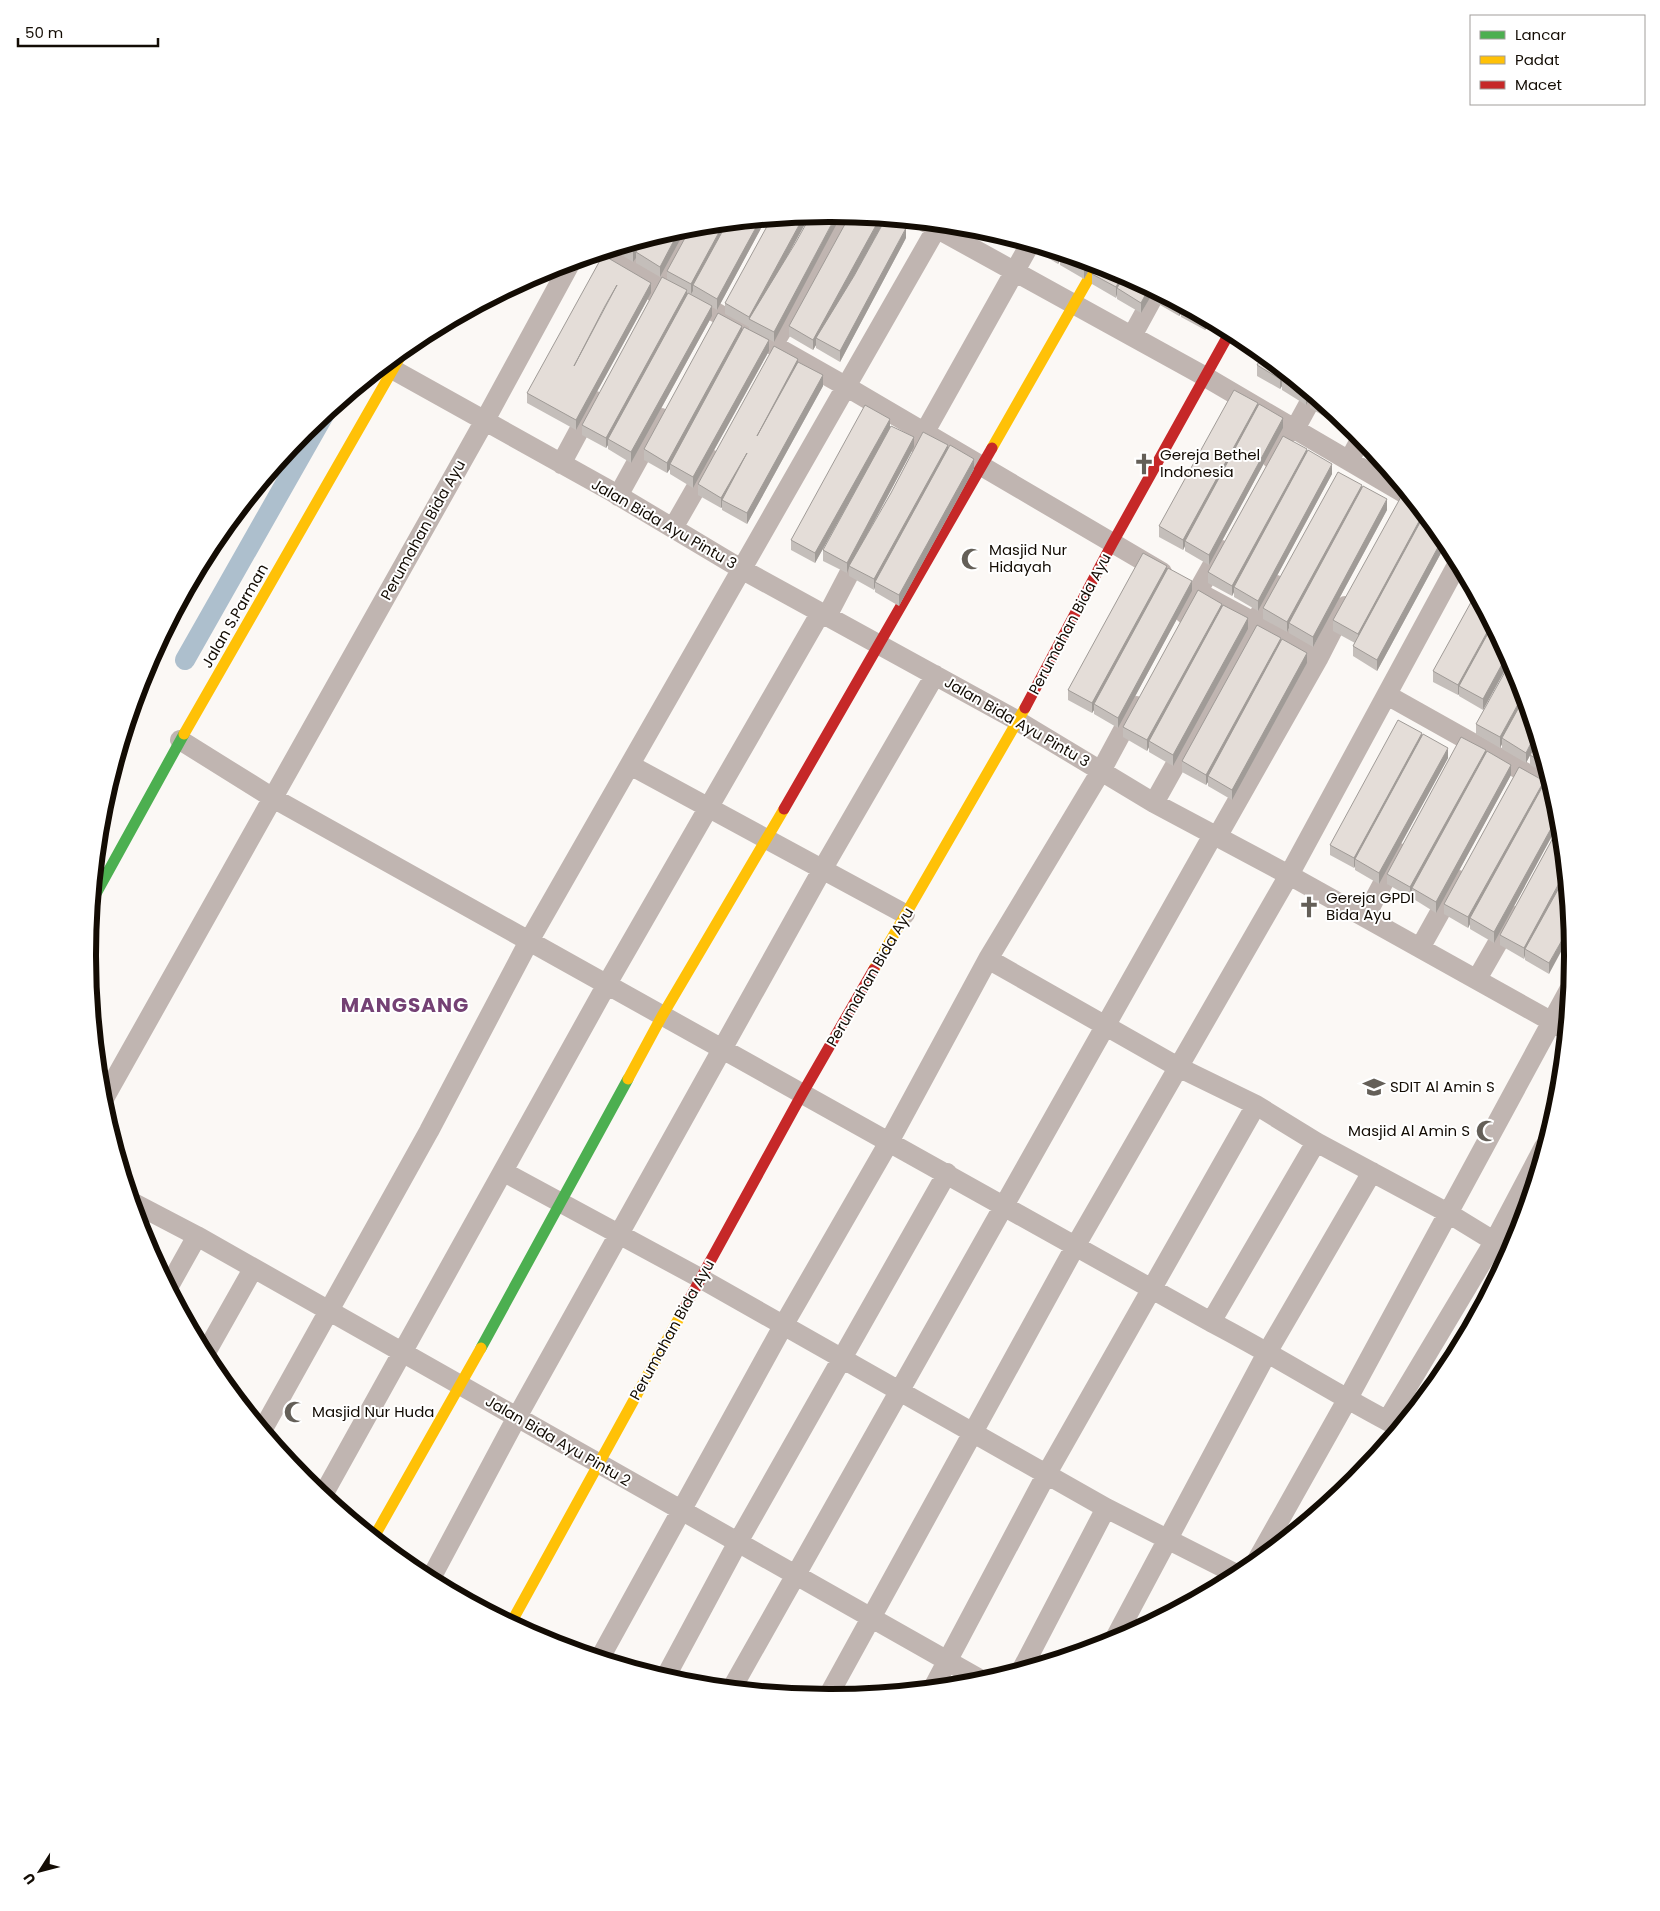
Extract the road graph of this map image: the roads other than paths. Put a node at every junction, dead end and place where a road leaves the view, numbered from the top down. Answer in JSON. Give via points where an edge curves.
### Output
{"nodes":[{"id":1,"x":848,"y":222,"type":"edge"},
{"id":2,"x":932,"y":229,"type":"edge"},
{"id":3,"x":945,"y":231,"type":"edge"},
{"id":4,"x":686,"y":236,"type":"edge"},
{"id":5,"x":1027,"y":249,"type":"edge"},
{"id":6,"x":615,"y":255,"type":"edge"},
{"id":7,"x":1093,"y":271,"type":"edge"},
{"id":8,"x":566,"y":272,"type":"edge"},
{"id":9,"x":1015,"y":272,"type":"junction"},
{"id":10,"x":661,"y":281,"type":"junction"},
{"id":11,"x":1154,"y":296,"type":"edge"},
{"id":12,"x":1075,"y":304,"type":"junction"},
{"id":13,"x":647,"y":307,"type":"edge"},
{"id":14,"x":1132,"y":336,"type":"junction"},
{"id":15,"x":1226,"y":338,"type":"edge"},
{"id":16,"x":775,"y":346,"type":"junction"},
{"id":17,"x":395,"y":364,"type":"edge"},
{"id":18,"x":766,"y":364,"type":"edge"},
{"id":19,"x":392,"y":369,"type":"junction"},
{"id":20,"x":1204,"y":376,"type":"junction"},
{"id":21,"x":604,"y":386,"type":"edge"},
{"id":22,"x":847,"y":387,"type":"junction"},
{"id":23,"x":671,"y":401,"type":"edge"},
{"id":24,"x":1310,"y":401,"type":"edge"},
{"id":25,"x":484,"y":422,"type":"junction"},
{"id":26,"x":1293,"y":428,"type":"junction"},
{"id":27,"x":923,"y":433,"type":"junction"},
{"id":28,"x":722,"y":442,"type":"edge"},
{"id":29,"x":1356,"y":445,"type":"edge"},
{"id":30,"x":910,"y":459,"type":"edge"},
{"id":31,"x":561,"y":464,"type":"junction"},
{"id":32,"x":1343,"y":465,"type":"junction"},
{"id":33,"x":982,"y":467,"type":"junction"},
{"id":34,"x":1261,"y":478,"type":"edge"},
{"id":35,"x":618,"y":496,"type":"junction"},
{"id":36,"x":1403,"y":498,"type":"edge"},
{"id":37,"x":673,"y":528,"type":"junction"},
{"id":38,"x":873,"y":529,"type":"edge"},
{"id":39,"x":1232,"y":531,"type":"edge"},
{"id":40,"x":1112,"y":544,"type":"junction"},
{"id":41,"x":743,"y":570,"type":"junction"},
{"id":42,"x":1284,"y":571,"type":"edge"},
{"id":43,"x":1454,"y":571,"type":"edge"},
{"id":44,"x":1355,"y":588,"type":"edge"},
{"id":45,"x":1198,"y":592,"type":"junction"},
{"id":46,"x":824,"y":614,"type":"junction"},
{"id":47,"x":1255,"y":623,"type":"junction"},
{"id":48,"x":1174,"y":634,"type":"edge"},
{"id":49,"x":878,"y":644,"type":"junction"},
{"id":50,"x":1319,"y":657,"type":"junction"},
{"id":51,"x":935,"y":675,"type":"junction"},
{"id":52,"x":1147,"y":686,"type":"edge"},
{"id":53,"x":1386,"y":695,"type":"junction"},
{"id":54,"x":1018,"y":721,"type":"junction"},
{"id":55,"x":180,"y":740,"type":"junction"},
{"id":56,"x":1535,"y":752,"type":"edge"},
{"id":57,"x":630,"y":765,"type":"junction"},
{"id":58,"x":1101,"y":771,"type":"junction"},
{"id":59,"x":1518,"y":776,"type":"junction"},
{"id":60,"x":1544,"y":785,"type":"edge"},
{"id":61,"x":273,"y":798,"type":"junction"},
{"id":62,"x":1154,"y":803,"type":"junction"},
{"id":63,"x":709,"y":808,"type":"junction"},
{"id":64,"x":1215,"y":836,"type":"junction"},
{"id":65,"x":767,"y":840,"type":"junction"},
{"id":66,"x":1406,"y":840,"type":"edge"},
{"id":67,"x":1467,"y":863,"type":"edge"},
{"id":68,"x":822,"y":870,"type":"junction"},
{"id":69,"x":1289,"y":875,"type":"junction"},
{"id":70,"x":100,"y":886,"type":"edge"},
{"id":71,"x":1521,"y":901,"type":"edge"},
{"id":72,"x":905,"y":914,"type":"junction"},
{"id":73,"x":1364,"y":917,"type":"junction"},
{"id":74,"x":529,"y":941,"type":"junction"},
{"id":75,"x":1420,"y":948,"type":"junction"},
{"id":76,"x":988,"y":959,"type":"junction"},
{"id":77,"x":1478,"y":979,"type":"junction"},
{"id":78,"x":607,"y":984,"type":"junction"},
{"id":79,"x":662,"y":1016,"type":"junction"},
{"id":80,"x":1559,"y":1024,"type":"edge"},
{"id":81,"x":1105,"y":1025,"type":"junction"},
{"id":82,"x":722,"y":1050,"type":"junction"},
{"id":83,"x":1178,"y":1068,"type":"junction"},
{"id":84,"x":109,"y":1090,"type":"edge"},
{"id":85,"x":802,"y":1094,"type":"junction"},
{"id":86,"x":1256,"y":1105,"type":"junction"},
{"id":87,"x":889,"y":1142,"type":"junction"},
{"id":88,"x":1316,"y":1142,"type":"junction"},
{"id":89,"x":504,"y":1172,"type":"junction"},
{"id":90,"x":1372,"y":1172,"type":"junction"},
{"id":91,"x":946,"y":1174,"type":"junction"},
{"id":92,"x":561,"y":1202,"type":"junction"},
{"id":93,"x":1520,"y":1203,"type":"edge"},
{"id":94,"x":1004,"y":1205,"type":"junction"},
{"id":95,"x":142,"y":1211,"type":"edge"},
{"id":96,"x":1448,"y":1213,"type":"junction"},
{"id":97,"x":619,"y":1234,"type":"junction"},
{"id":98,"x":197,"y":1236,"type":"junction"},
{"id":99,"x":1076,"y":1245,"type":"junction"},
{"id":100,"x":1502,"y":1247,"type":"edge"},
{"id":101,"x":253,"y":1269,"type":"junction"},
{"id":102,"x":700,"y":1278,"type":"junction"},
{"id":103,"x":172,"y":1280,"type":"edge"},
{"id":104,"x":1152,"y":1288,"type":"junction"},
{"id":105,"x":330,"y":1312,"type":"junction"},
{"id":106,"x":1211,"y":1322,"type":"junction"},
{"id":107,"x":783,"y":1326,"type":"junction"},
{"id":108,"x":210,"y":1346,"type":"edge"},
{"id":109,"x":1268,"y":1351,"type":"junction"},
{"id":110,"x":402,"y":1352,"type":"junction"},
{"id":111,"x":842,"y":1359,"type":"junction"},
{"id":112,"x":461,"y":1385,"type":"junction"},
{"id":113,"x":900,"y":1392,"type":"junction"},
{"id":114,"x":1347,"y":1400,"type":"junction"},
{"id":115,"x":517,"y":1416,"type":"junction"},
{"id":116,"x":266,"y":1424,"type":"edge"},
{"id":117,"x":1393,"y":1424,"type":"edge"},
{"id":118,"x":972,"y":1434,"type":"junction"},
{"id":119,"x":598,"y":1463,"type":"junction"},
{"id":120,"x":1046,"y":1474,"type":"junction"},
{"id":121,"x":327,"y":1489,"type":"edge"},
{"id":122,"x":1106,"y":1508,"type":"junction"},
{"id":123,"x":682,"y":1510,"type":"junction"},
{"id":124,"x":377,"y":1533,"type":"edge"},
{"id":125,"x":1168,"y":1540,"type":"junction"},
{"id":126,"x":738,"y":1542,"type":"junction"},
{"id":127,"x":1264,"y":1547,"type":"edge"},
{"id":128,"x":1230,"y":1571,"type":"edge"},
{"id":129,"x":434,"y":1573,"type":"edge"},
{"id":130,"x":796,"y":1575,"type":"junction"},
{"id":131,"x":514,"y":1618,"type":"edge"},
{"id":132,"x":871,"y":1618,"type":"junction"},
{"id":133,"x":1121,"y":1629,"type":"edge"},
{"id":134,"x":603,"y":1653,"type":"edge"},
{"id":135,"x":949,"y":1662,"type":"junction"},
{"id":136,"x":1025,"y":1662,"type":"edge"},
{"id":137,"x":669,"y":1671,"type":"edge"},
{"id":138,"x":972,"y":1675,"type":"edge"},
{"id":139,"x":937,"y":1681,"type":"edge"},
{"id":140,"x":735,"y":1683,"type":"edge"},
{"id":141,"x":832,"y":1689,"type":"edge"}],
"edges":[{"from":1,"to":16,"type":"street"},
{"from":2,"to":22,"type":"street"},
{"from":3,"to":9,"type":"street"},
{"from":4,"to":10,"type":"street"},
{"from":5,"to":9,"type":"street"},
{"from":6,"to":10,"type":"street"},
{"from":7,"to":12,"type":"street"},
{"from":8,"to":25,"type":"street","name":"Perumahan Bida Ayu"},
{"from":9,"to":12,"type":"street"},
{"from":9,"to":27,"type":"street"},
{"from":10,"to":13,"type":"street"},
{"from":10,"to":16,"type":"street"},
{"from":11,"to":14,"type":"street"},
{"from":12,"to":14,"type":"street"},
{"from":12,"to":33,"type":"street"},
{"from":14,"to":20,"type":"street"},
{"from":15,"to":20,"type":"street","name":"Perumahan Bida Ayu"},
{"from":16,"to":18,"type":"street"},
{"from":16,"to":22,"type":"street"},
{"from":17,"to":19,"type":"street","name":"Jalan S.Parman"},
{"from":19,"to":25,"type":"street","name":"Jalan Bida Ayu Pintu 3"},
{"from":19,"to":55,"type":"street","name":"Jalan S.Parman"},
{"from":20,"to":26,"type":"street"},
{"from":20,"to":40,"type":"street","name":"Perumahan Bida Ayu"},
{"from":21,"to":31,"type":"street"},
{"from":22,"to":27,"type":"street"},
{"from":22,"to":41,"type":"street"},
{"from":23,"to":35,"type":"street"},
{"from":24,"to":26,"type":"street"},
{"from":25,"to":31,"type":"street","name":"Jalan Bida Ayu Pintu 3"},
{"from":25,"to":61,"type":"street","name":"Perumahan Bida Ayu"},
{"from":26,"to":32,"type":"street"},
{"from":26,"to":34,"type":"street"},
{"from":27,"to":30,"type":"street"},
{"from":27,"to":33,"type":"street"},
{"from":28,"to":37,"type":"street"},
{"from":29,"to":32,"type":"street"},
{"from":31,"to":35,"type":"street","name":"Jalan Bida Ayu Pintu 3"},
{"from":32,"to":36,"type":"street"},
{"from":33,"to":40,"type":"street"},
{"from":33,"to":49,"type":"street"},
{"from":35,"to":37,"type":"street","name":"Jalan Bida Ayu Pintu 3"},
{"from":37,"to":41,"type":"street","name":"Jalan Bida Ayu Pintu 3"},
{"from":38,"to":46,"type":"street"},
{"from":39,"to":45,"type":"street"},
{"from":40,"to":45,"type":"street"},
{"from":40,"to":54,"type":"street","name":"Perumahan Bida Ayu"},
{"from":41,"to":46,"type":"street","name":"Jalan Bida Ayu Pintu 3"},
{"from":41,"to":57,"type":"street"},
{"from":42,"to":47,"type":"street"},
{"from":43,"to":53,"type":"street"},
{"from":44,"to":50,"type":"street"},
{"from":45,"to":47,"type":"street"},
{"from":45,"to":48,"type":"street"},
{"from":46,"to":49,"type":"street","name":"Jalan Bida Ayu Pintu 3"},
{"from":46,"to":63,"type":"street"},
{"from":47,"to":50,"type":"street"},
{"from":47,"to":62,"type":"street"},
{"from":49,"to":51,"type":"street","name":"Jalan Bida Ayu Pintu 3"},
{"from":49,"to":65,"type":"street"},
{"from":50,"to":64,"type":"street"},
{"from":51,"to":54,"type":"street","name":"Jalan Bida Ayu Pintu 3"},
{"from":51,"to":68,"type":"street"},
{"from":52,"to":58,"type":"street"},
{"from":53,"to":59,"type":"street","via":[[1466,739]]},
{"from":53,"to":69,"type":"street"},
{"from":54,"to":58,"type":"street","name":"Jalan Bida Ayu Pintu 3"},
{"from":54,"to":72,"type":"street","name":"Perumahan Bida Ayu"},
{"from":55,"to":61,"type":"street"},
{"from":55,"to":70,"type":"street","name":"Jalan S.Parman"},
{"from":56,"to":59,"type":"street"},
{"from":57,"to":63,"type":"street"},
{"from":57,"to":74,"type":"street"},
{"from":58,"to":62,"type":"street","name":"Jalan Bida Ayu Pintu 3"},
{"from":58,"to":76,"type":"street"},
{"from":59,"to":60,"type":"street"},
{"from":61,"to":74,"type":"street"},
{"from":61,"to":84,"type":"street","name":"Perumahan Bida Ayu"},
{"from":62,"to":64,"type":"street","name":"Jalan Bida Ayu Pintu 3"},
{"from":63,"to":65,"type":"street"},
{"from":63,"to":78,"type":"street"},
{"from":64,"to":69,"type":"street","name":"Jalan Bida Ayu Pintu 3"},
{"from":64,"to":81,"type":"street"},
{"from":65,"to":68,"type":"street"},
{"from":65,"to":79,"type":"street"},
{"from":66,"to":73,"type":"street"},
{"from":67,"to":75,"type":"street"},
{"from":68,"to":72,"type":"street"},
{"from":68,"to":82,"type":"street"},
{"from":69,"to":73,"type":"street","name":"Jalan Bida Ayu Pintu 3"},
{"from":69,"to":83,"type":"street"},
{"from":71,"to":77,"type":"street"},
{"from":72,"to":85,"type":"street","name":"Perumahan Bida Ayu"},
{"from":73,"to":75,"type":"street","name":"Jalan Bida Ayu Pintu 3"},
{"from":74,"to":78,"type":"street"},
{"from":74,"to":105,"type":"street"},
{"from":75,"to":77,"type":"street","name":"Jalan Bida Ayu Pintu 3"},
{"from":76,"to":81,"type":"street"},
{"from":76,"to":87,"type":"street"},
{"from":77,"to":80,"type":"street","name":"Jalan Bida Ayu Pintu 3"},
{"from":78,"to":79,"type":"street"},
{"from":78,"to":89,"type":"street"},
{"from":79,"to":82,"type":"street"},
{"from":79,"to":92,"type":"street"},
{"from":80,"to":96,"type":"street"},
{"from":81,"to":83,"type":"street"},
{"from":81,"to":94,"type":"street"},
{"from":82,"to":85,"type":"street"},
{"from":82,"to":97,"type":"street"},
{"from":83,"to":86,"type":"street"},
{"from":83,"to":99,"type":"street"},
{"from":85,"to":87,"type":"street"},
{"from":85,"to":102,"type":"street","name":"Perumahan Bida Ayu"},
{"from":86,"to":88,"type":"street"},
{"from":86,"to":104,"type":"street"},
{"from":87,"to":91,"type":"street"},
{"from":87,"to":107,"type":"street"},
{"from":88,"to":90,"type":"street"},
{"from":88,"to":106,"type":"street"},
{"from":89,"to":92,"type":"street"},
{"from":89,"to":110,"type":"street"},
{"from":90,"to":96,"type":"street"},
{"from":90,"to":109,"type":"street"},
{"from":91,"to":94,"type":"street"},
{"from":91,"to":111,"type":"street"},
{"from":92,"to":97,"type":"street"},
{"from":92,"to":112,"type":"street"},
{"from":93,"to":100,"type":"street"},
{"from":94,"to":99,"type":"street"},
{"from":94,"to":113,"type":"street"},
{"from":95,"to":98,"type":"street","name":"Jalan Bida Ayu Pintu 2"},
{"from":96,"to":100,"type":"street"},
{"from":96,"to":114,"type":"street"},
{"from":97,"to":102,"type":"street"},
{"from":97,"to":115,"type":"street"},
{"from":98,"to":101,"type":"street","name":"Jalan Bida Ayu Pintu 2"},
{"from":98,"to":103,"type":"street"},
{"from":99,"to":104,"type":"street"},
{"from":99,"to":118,"type":"street"},
{"from":100,"to":117,"type":"street"},
{"from":101,"to":105,"type":"street","name":"Jalan Bida Ayu Pintu 2"},
{"from":101,"to":108,"type":"street"},
{"from":102,"to":107,"type":"street"},
{"from":102,"to":119,"type":"street","name":"Perumahan Bida Ayu"},
{"from":104,"to":106,"type":"street"},
{"from":104,"to":120,"type":"street"},
{"from":105,"to":110,"type":"street","name":"Jalan Bida Ayu Pintu 2"},
{"from":105,"to":116,"type":"street"},
{"from":106,"to":109,"type":"street"},
{"from":107,"to":111,"type":"street"},
{"from":107,"to":123,"type":"street"},
{"from":109,"to":114,"type":"street"},
{"from":109,"to":125,"type":"street"},
{"from":110,"to":112,"type":"street","name":"Jalan Bida Ayu Pintu 2"},
{"from":110,"to":121,"type":"street"},
{"from":111,"to":113,"type":"street"},
{"from":111,"to":126,"type":"street"},
{"from":112,"to":115,"type":"street","name":"Jalan Bida Ayu Pintu 2"},
{"from":112,"to":124,"type":"street"},
{"from":113,"to":118,"type":"street"},
{"from":113,"to":130,"type":"street"},
{"from":114,"to":117,"type":"street"},
{"from":114,"to":127,"type":"street"},
{"from":115,"to":119,"type":"street","name":"Jalan Bida Ayu Pintu 2"},
{"from":115,"to":129,"type":"street"},
{"from":118,"to":120,"type":"street"},
{"from":118,"to":132,"type":"street"},
{"from":119,"to":123,"type":"street","name":"Jalan Bida Ayu Pintu 2"},
{"from":119,"to":131,"type":"street","name":"Perumahan Bida Ayu"},
{"from":120,"to":122,"type":"street"},
{"from":120,"to":135,"type":"street"},
{"from":122,"to":125,"type":"street"},
{"from":122,"to":136,"type":"street"},
{"from":123,"to":126,"type":"street","name":"Jalan Bida Ayu Pintu 2"},
{"from":123,"to":134,"type":"street"},
{"from":125,"to":128,"type":"street"},
{"from":125,"to":133,"type":"street"},
{"from":126,"to":130,"type":"street","name":"Jalan Bida Ayu Pintu 2"},
{"from":126,"to":137,"type":"street"},
{"from":130,"to":132,"type":"street","name":"Jalan Bida Ayu Pintu 2"},
{"from":130,"to":140,"type":"street"},
{"from":132,"to":135,"type":"street","name":"Jalan Bida Ayu Pintu 2"},
{"from":132,"to":141,"type":"street"},
{"from":135,"to":138,"type":"street","name":"Jalan Bida Ayu Pintu 2"},
{"from":135,"to":139,"type":"street"}]}
